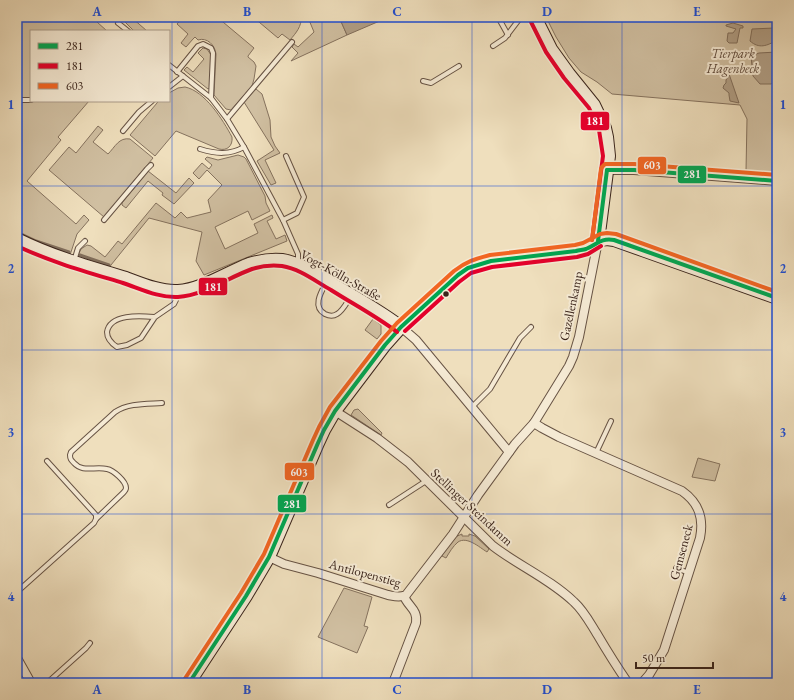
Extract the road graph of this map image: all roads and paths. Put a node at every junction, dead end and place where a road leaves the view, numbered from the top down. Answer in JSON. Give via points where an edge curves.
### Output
{"nodes":[{"id":1,"x":498,"y":17,"type":"edge"},
{"id":2,"x":521,"y":17,"type":"edge"},
{"id":3,"x":535,"y":17,"type":"edge"},
{"id":4,"x":118,"y":23,"type":"dead end"},
{"id":5,"x":127,"y":30,"type":"edge"},
{"id":6,"x":508,"y":34,"type":"junction"},
{"id":7,"x":292,"y":42,"type":"dead end"},
{"id":8,"x":493,"y":46,"type":"dead end"},
{"id":9,"x":170,"y":66,"type":"edge"},
{"id":10,"x":459,"y":66,"type":"dead end"},
{"id":11,"x":177,"y":72,"type":"junction"},
{"id":12,"x":183,"y":76,"type":"junction"},
{"id":13,"x":423,"y":81,"type":"dead end"},
{"id":14,"x":170,"y":86,"type":"edge"},
{"id":15,"x":211,"y":98,"type":"junction"},
{"id":16,"x":17,"y":100,"type":"edge"},
{"id":17,"x":30,"y":100,"type":"edge"},
{"id":18,"x":151,"y":102,"type":"edge"},
{"id":19,"x":228,"y":119,"type":"junction"},
{"id":20,"x":123,"y":131,"type":"dead end"},
{"id":21,"x":244,"y":147,"type":"junction"},
{"id":22,"x":200,"y":149,"type":"dead end"},
{"id":23,"x":286,"y":156,"type":"dead end"},
{"id":24,"x":151,"y":165,"type":"dead end"},
{"id":25,"x":607,"y":170,"type":"junction"},
{"id":26,"x":777,"y":181,"type":"edge"},
{"id":27,"x":104,"y":220,"type":"dead end"},
{"id":28,"x":283,"y":220,"type":"junction"},
{"id":29,"x":17,"y":239,"type":"edge"},
{"id":30,"x":85,"y":241,"type":"dead end"},
{"id":31,"x":598,"y":241,"type":"junction"},
{"id":32,"x":74,"y":261,"type":"junction"},
{"id":33,"x":297,"y":265,"type":"junction"},
{"id":34,"x":327,"y":280,"type":"junction"},
{"id":35,"x":177,"y":292,"type":"junction"},
{"id":36,"x":352,"y":295,"type":"junction"},
{"id":37,"x":777,"y":298,"type":"edge"},
{"id":38,"x":155,"y":317,"type":"junction"},
{"id":39,"x":401,"y":327,"type":"junction"},
{"id":40,"x":531,"y":327,"type":"dead end"},
{"id":41,"x":162,"y":403,"type":"dead end"},
{"id":42,"x":472,"y":408,"type":"junction"},
{"id":43,"x":335,"y":411,"type":"junction"},
{"id":44,"x":610,"y":421,"type":"dead end"},
{"id":45,"x":534,"y":423,"type":"junction"},
{"id":46,"x":509,"y":452,"type":"junction"},
{"id":47,"x":596,"y":453,"type":"junction"},
{"id":48,"x":47,"y":461,"type":"dead end"},
{"id":49,"x":426,"y":481,"type":"junction"},
{"id":50,"x":389,"y":505,"type":"dead end"},
{"id":51,"x":464,"y":516,"type":"junction"},
{"id":52,"x":96,"y":519,"type":"junction"},
{"id":53,"x":269,"y":557,"type":"junction"},
{"id":54,"x":676,"y":568,"type":"dead end"},
{"id":55,"x":689,"y":573,"type":"junction"},
{"id":56,"x":17,"y":592,"type":"edge"},
{"id":57,"x":404,"y":596,"type":"junction"},
{"id":58,"x":90,"y":643,"type":"dead end"},
{"id":59,"x":17,"y":658,"type":"edge"},
{"id":60,"x":31,"y":683,"type":"edge"},
{"id":61,"x":47,"y":683,"type":"edge"},
{"id":62,"x":189,"y":683,"type":"edge"},
{"id":63,"x":393,"y":683,"type":"edge"},
{"id":64,"x":628,"y":683,"type":"edge"},
{"id":65,"x":642,"y":683,"type":"edge"}],
"edges":[{"from":1,"to":6,"type":"lane"},
{"from":2,"to":6,"type":"lane"},
{"from":3,"to":25,"type":"street","name":"Gazellenkamp","via":[[551,49],[594,105],[600,117],[609,146]]},
{"from":4,"to":5,"type":"lane"},
{"from":6,"to":8,"type":"lane"},
{"from":7,"to":19,"type":"lane"},
{"from":9,"to":11,"type":"lane"},
{"from":10,"to":13,"type":"lane","via":[[431,83]]},
{"from":11,"to":12,"type":"lane"},
{"from":11,"to":15,"type":"lane","via":[[198,46],[203,44],[211,48],[214,53]]},
{"from":12,"to":14,"type":"lane"},
{"from":12,"to":15,"type":"lane"},
{"from":15,"to":19,"type":"lane"},
{"from":16,"to":17,"type":"lane"},
{"from":18,"to":20,"type":"lane"},
{"from":19,"to":21,"type":"lane"},
{"from":21,"to":22,"type":"lane","via":[[230,153],[219,154]]},
{"from":21,"to":28,"type":"lane"},
{"from":23,"to":28,"type":"lane","via":[[304,197],[297,213]]},
{"from":24,"to":27,"type":"lane"},
{"from":25,"to":26,"type":"street"},
{"from":25,"to":31,"type":"street","name":"Gazellenkamp"},
{"from":28,"to":33,"type":"lane","via":[[298,254]]},
{"from":29,"to":32,"type":"street","name":"Vogt-Kölln-Straße","via":[[42,251]]},
{"from":30,"to":32,"type":"lane","via":[[78,248]]},
{"from":31,"to":37,"type":"street","via":[[607,239],[619,242]]},
{"from":31,"to":39,"type":"street","via":[[576,251],[491,261],[468,268],[458,274]]},
{"from":31,"to":45,"type":"street","name":"Gazellenkamp","via":[[575,352]]},
{"from":32,"to":35,"type":"street","name":"Vogt-Kölln-Straße"},
{"from":33,"to":34,"type":"street","name":"Vogt-Kölln-Straße"},
{"from":33,"to":35,"type":"street","name":"Vogt-Kölln-Straße","via":[[281,260],[261,261],[198,287]]},
{"from":34,"to":36,"type":"street","name":"Vogt-Kölln-Straße"},
{"from":34,"to":36,"type":"lane","via":[[318,300],[323,313],[338,314]]},
{"from":35,"to":38,"type":"lane","via":[[174,304]]},
{"from":36,"to":39,"type":"street","name":"Vogt-Kölln-Straße"},
{"from":38,"to":38,"type":"lane","via":[[141,338],[128,345],[117,347],[107,336],[108,328],[123,317]]},
{"from":39,"to":42,"type":"street","name":"Vogt-Kölln-Straße","via":[[416,340]]},
{"from":39,"to":43,"type":"street"},
{"from":40,"to":42,"type":"lane","via":[[520,338],[490,389]]},
{"from":41,"to":52,"type":"lane","via":[[137,404],[121,408],[71,452],[70,459],[76,466],[86,469],[108,469],[125,483],[123,493]]},
{"from":42,"to":46,"type":"street","name":"Vogt-Kölln-Straße"},
{"from":43,"to":49,"type":"street","name":"Stellinger Steindamm","via":[[393,449]]},
{"from":43,"to":53,"type":"street","via":[[318,443]]},
{"from":44,"to":47,"type":"lane"},
{"from":45,"to":46,"type":"street","name":"Gazellenkamp"},
{"from":45,"to":47,"type":"street","name":"Gemseneck"},
{"from":46,"to":51,"type":"street","name":"Gazellenkamp"},
{"from":47,"to":55,"type":"street","name":"Gemseneck","via":[[682,491],[691,498],[701,516],[702,530]]},
{"from":48,"to":52,"type":"lane","via":[[96,515]]},
{"from":49,"to":50,"type":"lane"},
{"from":49,"to":51,"type":"street","name":"Stellinger Steindamm"},
{"from":51,"to":57,"type":"street","name":"Antilopenstieg"},
{"from":51,"to":64,"type":"street","name":"Stellinger Steindamm","via":[[493,546],[575,602]]},
{"from":52,"to":56,"type":"lane"},
{"from":53,"to":57,"type":"street","name":"Antilopenstieg","via":[[284,564],[377,592]]},
{"from":53,"to":62,"type":"street"},
{"from":54,"to":55,"type":"lane"},
{"from":55,"to":65,"type":"street","name":"Gemseneck","via":[[664,650]]},
{"from":57,"to":63,"type":"street","via":[[415,611],[416,623]]},
{"from":58,"to":61,"type":"lane"},
{"from":59,"to":60,"type":"street"}]}
